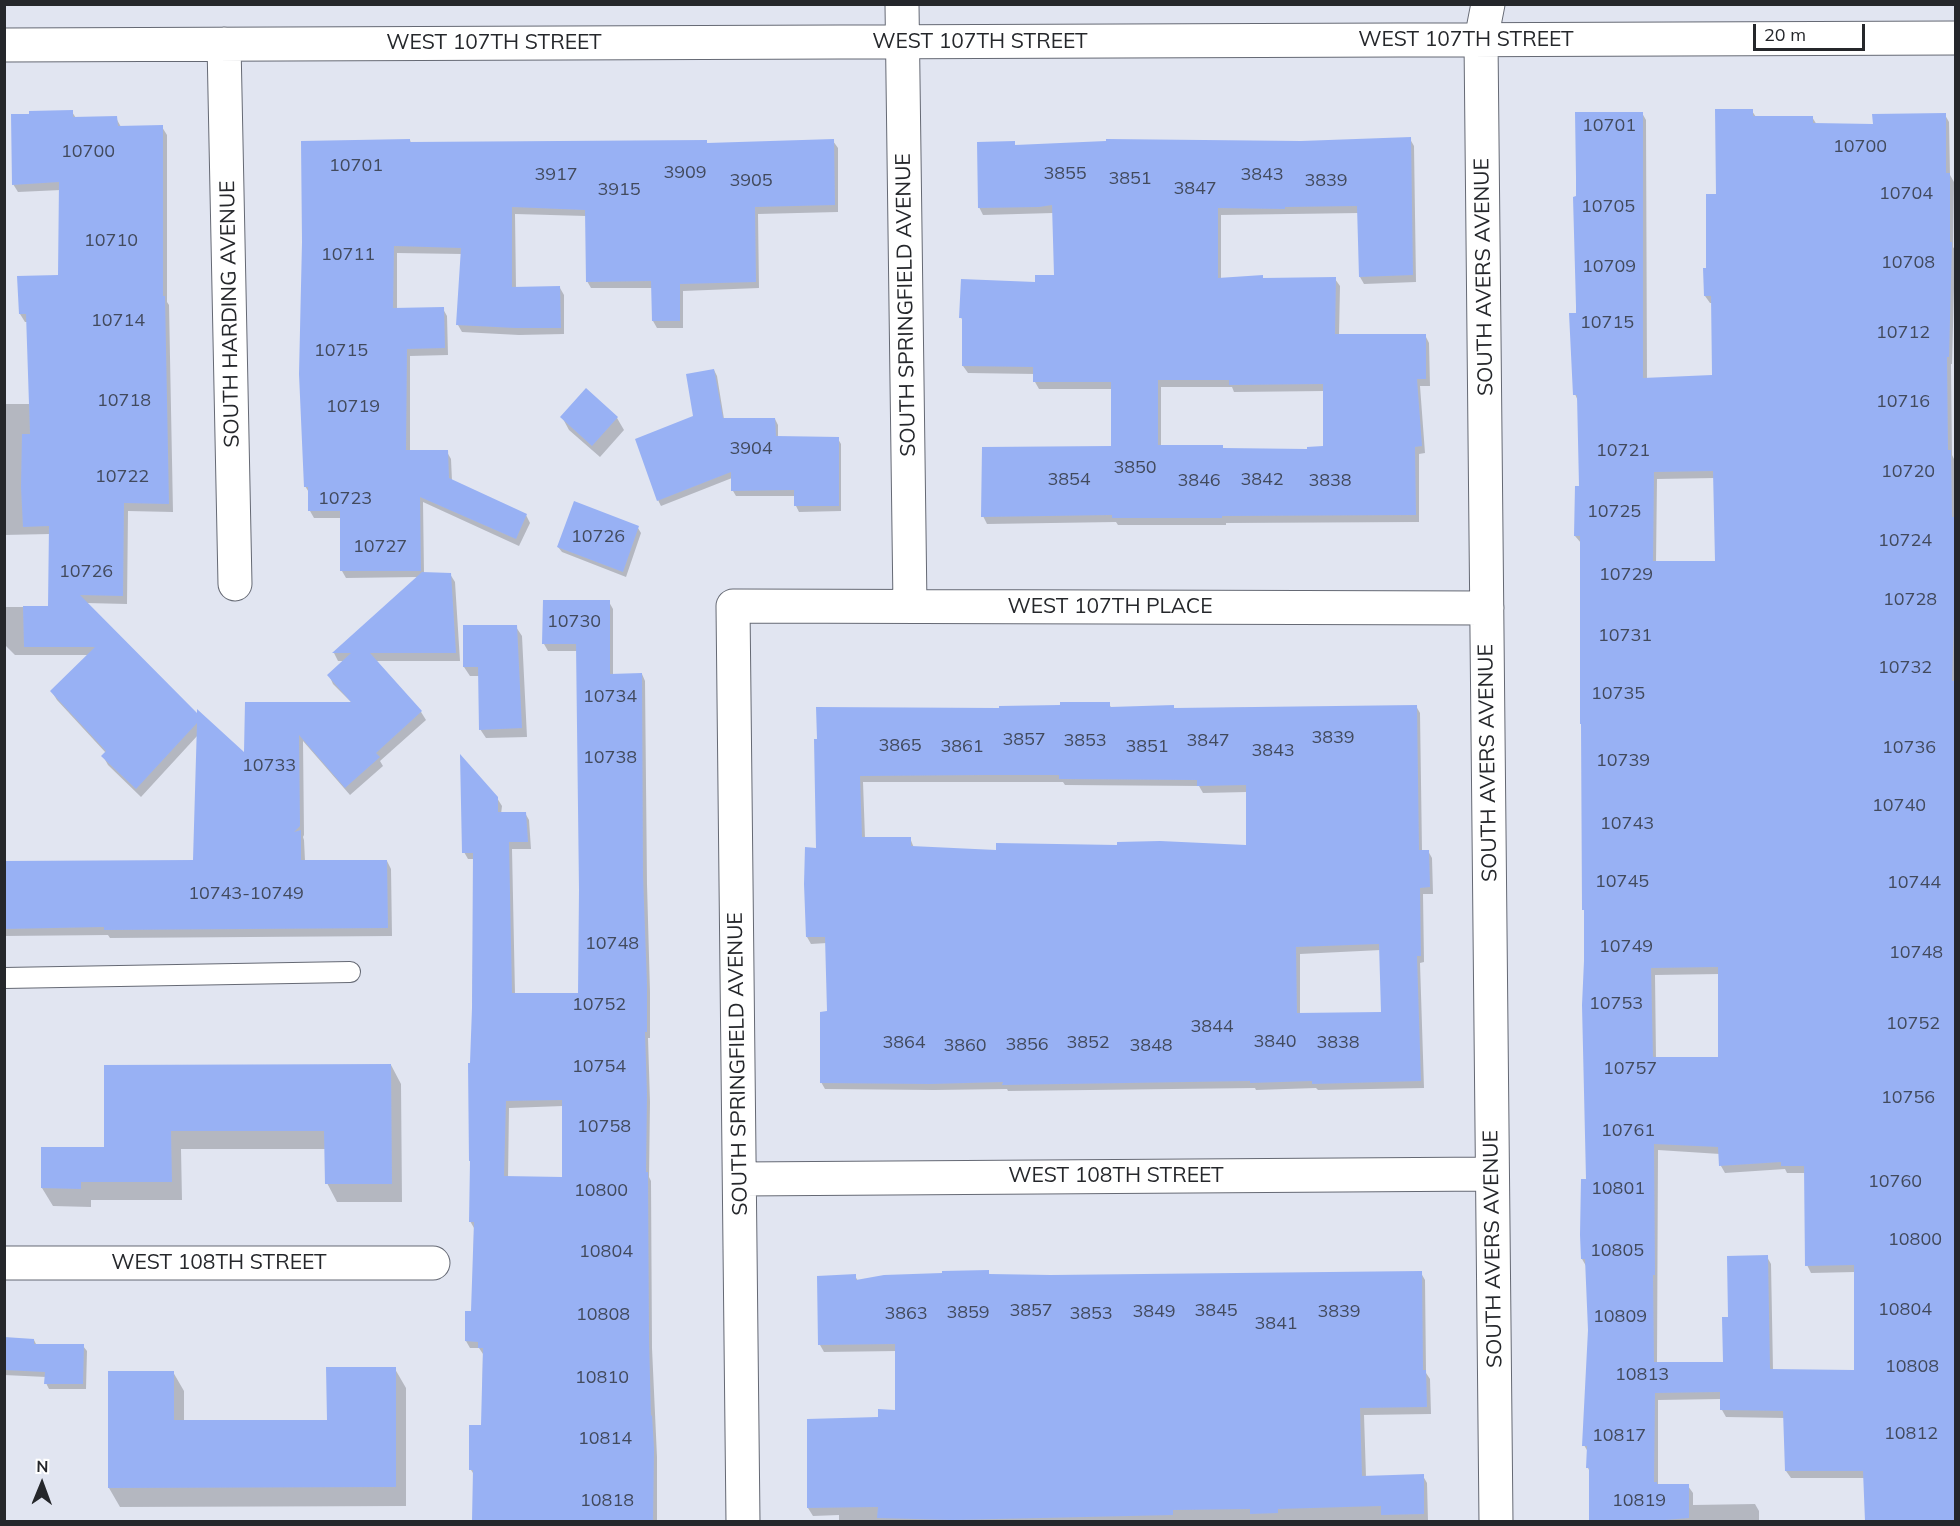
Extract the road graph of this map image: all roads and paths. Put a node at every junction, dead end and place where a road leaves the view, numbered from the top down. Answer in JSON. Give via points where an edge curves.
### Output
{"nodes":[{"id":1,"x":902,"y":4,"type":"edge"},
{"id":2,"x":1488,"y":4,"type":"edge"},
{"id":3,"x":1956,"y":38,"type":"edge"},
{"id":4,"x":1481,"y":40,"type":"junction"},
{"id":5,"x":903,"y":42,"type":"junction"},
{"id":6,"x":224,"y":44,"type":"junction"},
{"id":7,"x":4,"y":45,"type":"edge"},
{"id":8,"x":236,"y":584,"type":"dead end"},
{"id":9,"x":733,"y":606,"type":"joint"},
{"id":10,"x":910,"y":606,"type":"junction"},
{"id":11,"x":1487,"y":608,"type":"junction"},
{"id":12,"x":350,"y":972,"type":"dead end"},
{"id":13,"x":4,"y":978,"type":"edge"},
{"id":14,"x":1492,"y":1174,"type":"junction"},
{"id":15,"x":740,"y":1179,"type":"junction"},
{"id":16,"x":4,"y":1263,"type":"edge"},
{"id":17,"x":433,"y":1263,"type":"dead end"},
{"id":18,"x":743,"y":1521,"type":"edge"},
{"id":19,"x":1496,"y":1521,"type":"edge"}],
"edges":[{"from":1,"to":5,"type":"street","name":"SOUTH SPRINGFIELD AVENUE"},
{"from":2,"to":4,"type":"street","name":"SOUTH AVERS AVENUE"},
{"from":3,"to":4,"type":"street","name":"WEST 107TH STREET"},
{"from":4,"to":5,"type":"street","name":"WEST 107TH STREET"},
{"from":4,"to":11,"type":"street","name":"SOUTH AVERS AVENUE"},
{"from":5,"to":6,"type":"street","name":"WEST 107TH STREET"},
{"from":5,"to":10,"type":"street","name":"SOUTH SPRINGFIELD AVENUE"},
{"from":6,"to":7,"type":"street","name":"WEST 107TH STREET"},
{"from":6,"to":8,"type":"street","name":"SOUTH HARDING AVENUE"},
{"from":9,"to":10,"type":"street","name":"WEST 107TH PLACE"},
{"from":9,"to":15,"type":"street","name":"SOUTH SPRINGFIELD AVENUE"},
{"from":10,"to":11,"type":"street","name":"WEST 107TH PLACE"},
{"from":11,"to":14,"type":"street","name":"SOUTH AVERS AVENUE"},
{"from":12,"to":13,"type":"lane"},
{"from":14,"to":15,"type":"street","name":"WEST 108TH STREET"},
{"from":14,"to":19,"type":"street","name":"SOUTH AVERS AVENUE"},
{"from":15,"to":18,"type":"street","name":"SOUTH SPRINGFIELD AVENUE"},
{"from":16,"to":17,"type":"street","name":"WEST 108TH STREET"}]}
